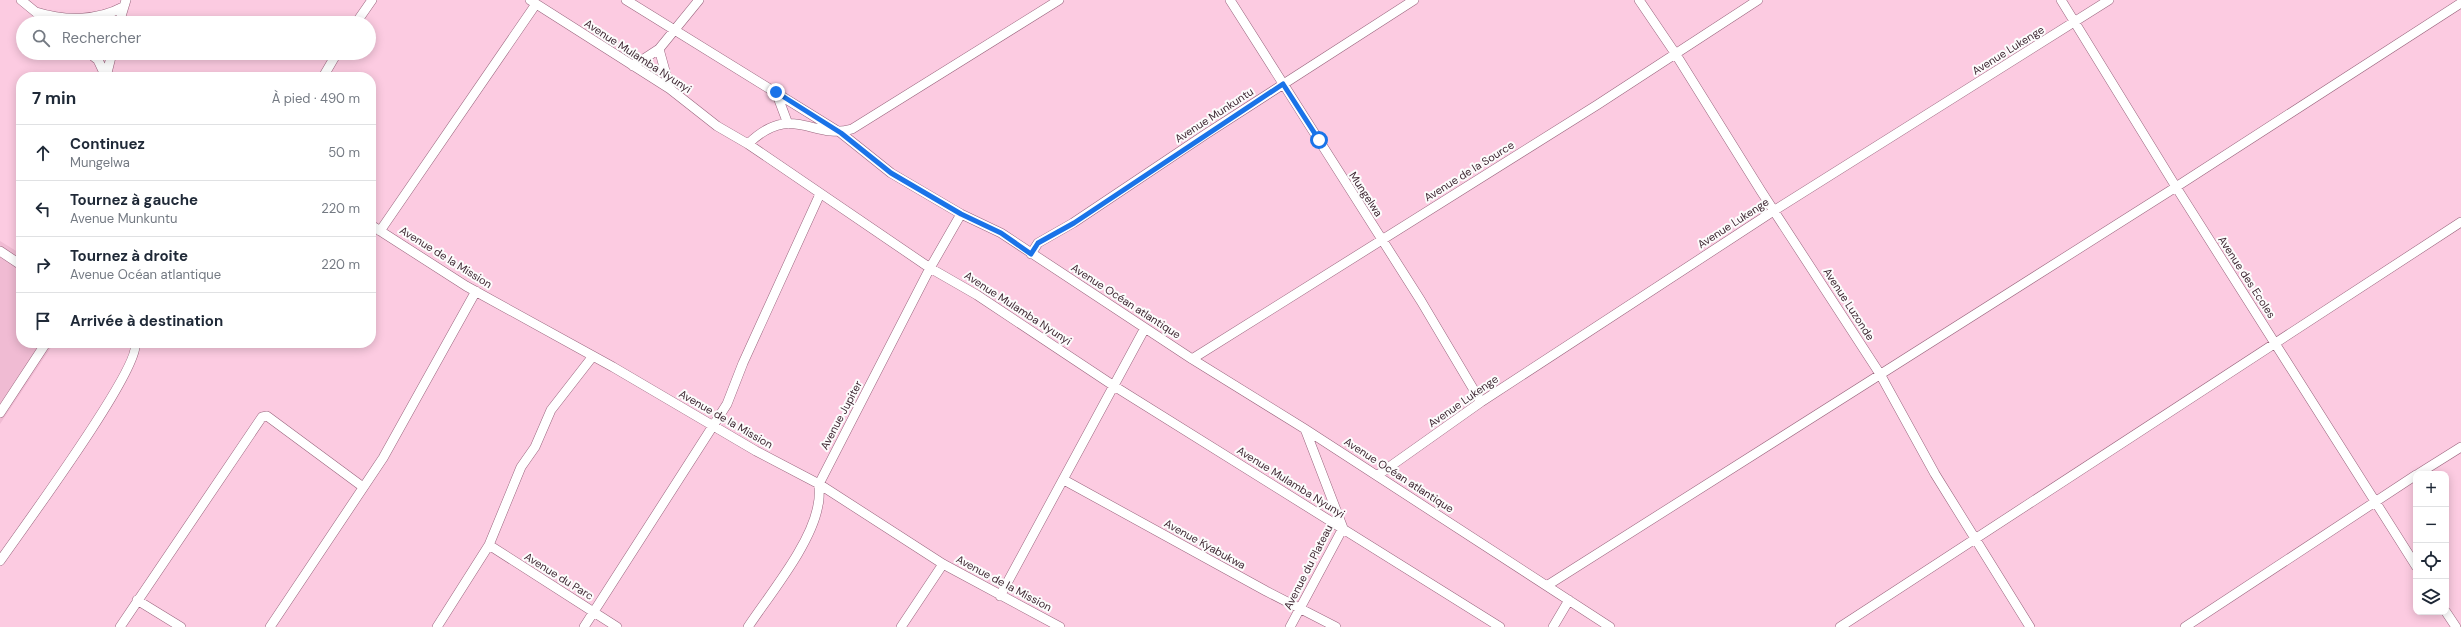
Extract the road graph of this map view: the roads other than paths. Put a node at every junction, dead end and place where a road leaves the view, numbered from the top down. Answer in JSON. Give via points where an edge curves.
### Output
{"nodes":[{"id":1,"x":21,"y":0,"type":"edge"},
{"id":2,"x":372,"y":0,"type":"edge"},
{"id":3,"x":626,"y":0,"type":"edge"},
{"id":4,"x":699,"y":0,"type":"edge"},
{"id":5,"x":1059,"y":0,"type":"edge"},
{"id":6,"x":1230,"y":0,"type":"edge"},
{"id":7,"x":1414,"y":0,"type":"edge"},
{"id":8,"x":1639,"y":0,"type":"edge"},
{"id":9,"x":1758,"y":0,"type":"edge"},
{"id":10,"x":2061,"y":0,"type":"edge"},
{"id":11,"x":2109,"y":0,"type":"edge"},
{"id":12,"x":533,"y":2,"type":"edge"},
{"id":13,"x":125,"y":3,"type":"edge"},
{"id":14,"x":2461,"y":3,"type":"edge"},
{"id":15,"x":36,"y":12,"type":"junction"},
{"id":16,"x":41,"y":16,"type":"edge"},
{"id":17,"x":47,"y":16,"type":"edge"},
{"id":18,"x":100,"y":16,"type":"edge"},
{"id":19,"x":121,"y":16,"type":"edge"},
{"id":20,"x":361,"y":16,"type":"edge"},
{"id":21,"x":2075,"y":23,"type":"junction"},
{"id":22,"x":673,"y":30,"type":"junction"},
{"id":23,"x":659,"y":49,"type":"junction"},
{"id":24,"x":1676,"y":53,"type":"junction"},
{"id":25,"x":98,"y":60,"type":"edge"},
{"id":26,"x":110,"y":60,"type":"edge"},
{"id":27,"x":333,"y":60,"type":"edge"},
{"id":28,"x":633,"y":66,"type":"junction"},
{"id":29,"x":104,"y":72,"type":"edge"},
{"id":30,"x":107,"y":72,"type":"edge"},
{"id":31,"x":326,"y":72,"type":"edge"},
{"id":32,"x":1283,"y":84,"type":"junction"},
{"id":33,"x":670,"y":88,"type":"junction"},
{"id":34,"x":776,"y":92,"type":"junction"},
{"id":35,"x":788,"y":124,"type":"junction"},
{"id":36,"x":841,"y":133,"type":"junction"},
{"id":37,"x":748,"y":144,"type":"junction"},
{"id":38,"x":2176,"y":187,"type":"junction"},
{"id":39,"x":820,"y":194,"type":"junction"},
{"id":40,"x":1774,"y":210,"type":"junction"},
{"id":41,"x":961,"y":214,"type":"junction"},
{"id":42,"x":2461,"y":222,"type":"edge"},
{"id":43,"x":376,"y":228,"type":"edge"},
{"id":44,"x":380,"y":231,"type":"junction"},
{"id":45,"x":1381,"y":239,"type":"junction"},
{"id":46,"x":0,"y":251,"type":"edge"},
{"id":47,"x":1031,"y":254,"type":"junction"},
{"id":48,"x":16,"y":262,"type":"edge"},
{"id":49,"x":930,"y":268,"type":"junction"},
{"id":50,"x":476,"y":291,"type":"junction"},
{"id":51,"x":1145,"y":328,"type":"junction"},
{"id":52,"x":2276,"y":343,"type":"junction"},
{"id":53,"x":43,"y":348,"type":"edge"},
{"id":54,"x":135,"y":348,"type":"edge"},
{"id":55,"x":593,"y":356,"type":"junction"},
{"id":56,"x":1192,"y":359,"type":"junction"},
{"id":57,"x":1880,"y":374,"type":"junction"},
{"id":58,"x":1114,"y":386,"type":"junction"},
{"id":59,"x":1481,"y":402,"type":"junction"},
{"id":60,"x":0,"y":413,"type":"edge"},
{"id":61,"x":714,"y":426,"type":"junction"},
{"id":62,"x":1305,"y":429,"type":"junction"},
{"id":63,"x":2461,"y":446,"type":"edge"},
{"id":64,"x":2423,"y":471,"type":"edge"},
{"id":65,"x":1378,"y":475,"type":"junction"},
{"id":66,"x":2413,"y":478,"type":"edge"},
{"id":67,"x":1064,"y":480,"type":"junction"},
{"id":68,"x":819,"y":484,"type":"junction"},
{"id":69,"x":363,"y":488,"type":"junction"},
{"id":70,"x":2374,"y":502,"type":"junction"},
{"id":71,"x":1343,"y":528,"type":"junction"},
{"id":72,"x":1976,"y":540,"type":"junction"},
{"id":73,"x":489,"y":545,"type":"junction"},
{"id":74,"x":0,"y":561,"type":"edge"},
{"id":75,"x":2413,"y":561,"type":"edge"},
{"id":76,"x":943,"y":564,"type":"junction"},
{"id":77,"x":1548,"y":585,"type":"junction"},
{"id":78,"x":1000,"y":596,"type":"junction"},
{"id":79,"x":137,"y":600,"type":"junction"},
{"id":80,"x":1569,"y":600,"type":"junction"},
{"id":81,"x":1301,"y":608,"type":"junction"},
{"id":82,"x":593,"y":612,"type":"junction"},
{"id":83,"x":2448,"y":615,"type":"edge"},
{"id":84,"x":120,"y":627,"type":"edge"},
{"id":85,"x":181,"y":627,"type":"edge"},
{"id":86,"x":270,"y":627,"type":"edge"},
{"id":87,"x":437,"y":627,"type":"edge"},
{"id":88,"x":584,"y":627,"type":"edge"},
{"id":89,"x":617,"y":627,"type":"edge"},
{"id":90,"x":748,"y":627,"type":"edge"},
{"id":91,"x":901,"y":627,"type":"edge"},
{"id":92,"x":1060,"y":627,"type":"edge"},
{"id":93,"x":1290,"y":627,"type":"edge"},
{"id":94,"x":1336,"y":627,"type":"edge"},
{"id":95,"x":1500,"y":627,"type":"edge"},
{"id":96,"x":1553,"y":627,"type":"edge"},
{"id":97,"x":1610,"y":627,"type":"edge"},
{"id":98,"x":1840,"y":627,"type":"edge"},
{"id":99,"x":2030,"y":627,"type":"edge"},
{"id":100,"x":2185,"y":627,"type":"edge"},
{"id":101,"x":2456,"y":627,"type":"edge"}],
"edges":[{"from":1,"to":15,"type":"street"},
{"from":2,"to":20,"type":"street"},
{"from":3,"to":22,"type":"street","name":"Avenue Océan atlantique"},
{"from":4,"to":22,"type":"street"},
{"from":5,"to":36,"type":"street","via":[[868,120]]},
{"from":6,"to":32,"type":"street","name":"Mungelwa"},
{"from":7,"to":32,"type":"street","name":"Avenue Munkuntu"},
{"from":8,"to":24,"type":"street","name":"Avenue Luzonde"},
{"from":9,"to":24,"type":"street","name":"Avenue de la Source"},
{"from":10,"to":21,"type":"street","name":"Avenue des Ecoles"},
{"from":11,"to":21,"type":"street","name":"Avenue Lukenge"},
{"from":12,"to":28,"type":"street","name":"Avenue Mulamba Nyunyi"},
{"from":12,"to":44,"type":"street"},
{"from":13,"to":18,"type":"street"},
{"from":13,"to":19,"type":"street"},
{"from":14,"to":38,"type":"street"},
{"from":15,"to":16,"type":"street"},
{"from":15,"to":17,"type":"street"},
{"from":21,"to":38,"type":"street","name":"Avenue des Ecoles"},
{"from":21,"to":40,"type":"street","name":"Avenue Lukenge"},
{"from":22,"to":23,"type":"street"},
{"from":22,"to":34,"type":"street","name":"Avenue Océan atlantique"},
{"from":23,"to":28,"type":"street"},
{"from":23,"to":33,"type":"street"},
{"from":24,"to":40,"type":"street","name":"Avenue Luzonde"},
{"from":24,"to":45,"type":"street","name":"Avenue de la Source"},
{"from":25,"to":29,"type":"street"},
{"from":26,"to":30,"type":"street"},
{"from":27,"to":31,"type":"street"},
{"from":28,"to":33,"type":"street","name":"Avenue Mulamba Nyunyi"},
{"from":32,"to":45,"type":"street","name":"Mungelwa"},
{"from":32,"to":47,"type":"street","name":"Avenue Munkuntu","via":[[1074,223],[1038,243]]},
{"from":33,"to":37,"type":"street","name":"Avenue Mulamba Nyunyi","via":[[717,126]]},
{"from":34,"to":35,"type":"street"},
{"from":34,"to":36,"type":"street","name":"Avenue Océan atlantique"},
{"from":35,"to":36,"type":"street"},
{"from":35,"to":37,"type":"street","via":[[764,129]]},
{"from":36,"to":41,"type":"street","name":"Avenue Océan atlantique","via":[[891,173]]},
{"from":37,"to":39,"type":"street","name":"Avenue Mulamba Nyunyi"},
{"from":38,"to":52,"type":"street","name":"Avenue des Ecoles"},
{"from":38,"to":57,"type":"street"},
{"from":39,"to":49,"type":"street","name":"Avenue Mulamba Nyunyi","via":[[858,216]]},
{"from":39,"to":61,"type":"street","via":[[743,362],[730,398]]},
{"from":40,"to":57,"type":"street","name":"Avenue Luzonde"},
{"from":40,"to":59,"type":"street","name":"Avenue Lukenge"},
{"from":41,"to":47,"type":"street","name":"Avenue Océan atlantique","via":[[1001,233]]},
{"from":41,"to":49,"type":"street","name":"Avenue Jupiter"},
{"from":42,"to":52,"type":"street"},
{"from":43,"to":44,"type":"street","name":"Avenue de la Mission"},
{"from":44,"to":50,"type":"street","name":"Avenue de la Mission"},
{"from":45,"to":56,"type":"street","name":"Avenue de la Source"},
{"from":45,"to":59,"type":"street","name":"Mungelwa"},
{"from":46,"to":48,"type":"street"},
{"from":47,"to":51,"type":"street","name":"Avenue Océan atlantique"},
{"from":49,"to":58,"type":"street","name":"Avenue Mulamba Nyunyi","via":[[977,295]]},
{"from":49,"to":68,"type":"street","name":"Avenue Jupiter"},
{"from":50,"to":55,"type":"street","name":"Avenue de la Mission"},
{"from":50,"to":69,"type":"street","via":[[383,458]]},
{"from":51,"to":56,"type":"street","name":"Avenue Océan atlantique"},
{"from":51,"to":58,"type":"street"},
{"from":52,"to":70,"type":"street","name":"Avenue des Ecoles"},
{"from":52,"to":72,"type":"street"},
{"from":53,"to":60,"type":"street"},
{"from":54,"to":74,"type":"street","via":[[131,363],[82,443]]},
{"from":55,"to":61,"type":"street","name":"Avenue de la Mission"},
{"from":55,"to":73,"type":"street","via":[[551,410],[535,448],[521,467]]},
{"from":56,"to":62,"type":"street","name":"Avenue Océan atlantique"},
{"from":57,"to":72,"type":"street","name":"Avenue Luzonde","via":[[1935,474]]},
{"from":57,"to":77,"type":"street"},
{"from":58,"to":67,"type":"street"},
{"from":58,"to":71,"type":"street","name":"Avenue Mulamba Nyunyi"},
{"from":59,"to":65,"type":"street","name":"Avenue Lukenge"},
{"from":61,"to":68,"type":"street","name":"Avenue de la Mission"},
{"from":61,"to":82,"type":"street"},
{"from":62,"to":65,"type":"street","name":"Avenue Océan atlantique"},
{"from":62,"to":71,"type":"street","name":"Avenue du Plateau"},
{"from":63,"to":64,"type":"street"},
{"from":65,"to":77,"type":"street","name":"Avenue Océan atlantique"},
{"from":66,"to":70,"type":"street"},
{"from":67,"to":78,"type":"street"},
{"from":67,"to":81,"type":"street","name":"Avenue Kyabukwa"},
{"from":68,"to":76,"type":"street","name":"Avenue de la Mission"},
{"from":68,"to":90,"type":"street","name":"Avenue Jupiter","via":[[818,505],[810,530]]},
{"from":69,"to":79,"type":"street","via":[[264,416]]},
{"from":69,"to":86,"type":"street"},
{"from":70,"to":75,"type":"street","name":"Avenue des Ecoles"},
{"from":70,"to":100,"type":"street"},
{"from":71,"to":81,"type":"street","name":"Avenue du Plateau"},
{"from":71,"to":95,"type":"street","name":"Avenue Mulamba Nyunyi"},
{"from":72,"to":98,"type":"street"},
{"from":72,"to":99,"type":"street","name":"Avenue Luzonde"},
{"from":73,"to":82,"type":"street","name":"Avenue du Parc"},
{"from":73,"to":87,"type":"street"},
{"from":76,"to":78,"type":"street","name":"Avenue de la Mission"},
{"from":76,"to":91,"type":"street"},
{"from":77,"to":80,"type":"street","name":"Avenue Océan atlantique"},
{"from":78,"to":92,"type":"street","name":"Avenue de la Mission"},
{"from":79,"to":84,"type":"street"},
{"from":79,"to":85,"type":"street"},
{"from":80,"to":96,"type":"street"},
{"from":80,"to":97,"type":"street","name":"Avenue Océan atlantique"},
{"from":81,"to":93,"type":"street","name":"Avenue du Plateau"},
{"from":81,"to":94,"type":"street","name":"Avenue Kyabukwa"},
{"from":82,"to":88,"type":"street"},
{"from":82,"to":89,"type":"street","name":"Avenue du Parc"},
{"from":83,"to":101,"type":"street"}]}
